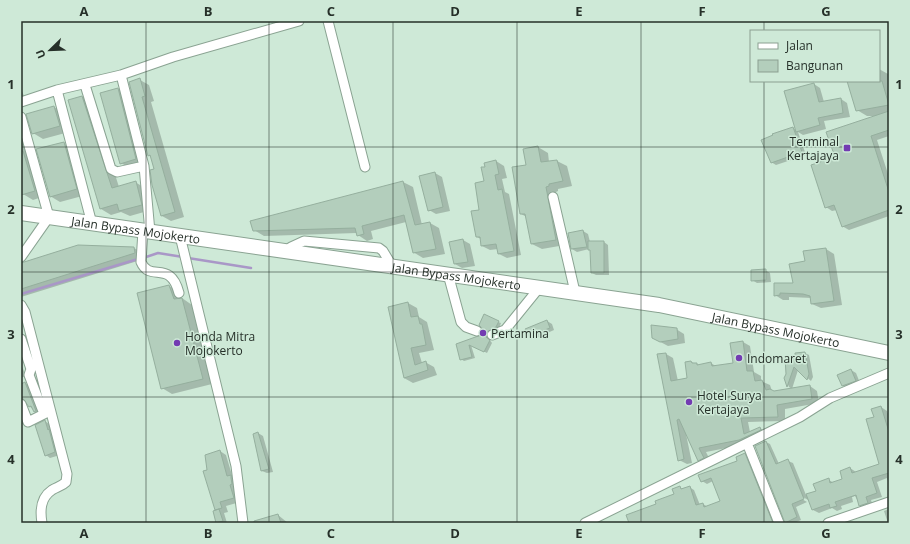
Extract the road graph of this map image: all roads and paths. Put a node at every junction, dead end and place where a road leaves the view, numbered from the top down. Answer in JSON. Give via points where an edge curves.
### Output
{"nodes":[{"id":1,"x":299,"y":21,"type":"edge"},
{"id":2,"x":328,"y":21,"type":"edge"},
{"id":3,"x":121,"y":75,"type":"junction"},
{"id":4,"x":85,"y":85,"type":"junction"},
{"id":5,"x":57,"y":90,"type":"junction"},
{"id":6,"x":21,"y":102,"type":"edge"},
{"id":7,"x":21,"y":117,"type":"edge"},
{"id":8,"x":144,"y":166,"type":"junction"},
{"id":9,"x":365,"y":167,"type":"dead end"},
{"id":10,"x":553,"y":196,"type":"dead end"},
{"id":11,"x":21,"y":213,"type":"edge"},
{"id":12,"x":49,"y":217,"type":"junction"},
{"id":13,"x":92,"y":224,"type":"junction"},
{"id":14,"x":147,"y":231,"type":"junction"},
{"id":15,"x":180,"y":236,"type":"junction"},
{"id":16,"x":21,"y":256,"type":"edge"},
{"id":17,"x":448,"y":274,"type":"junction"},
{"id":18,"x":538,"y":288,"type":"junction"},
{"id":19,"x":575,"y":292,"type":"junction"},
{"id":20,"x":179,"y":293,"type":"dead end"},
{"id":21,"x":21,"y":305,"type":"edge"},
{"id":22,"x":476,"y":331,"type":"tunnel mouth"},
{"id":23,"x":492,"y":336,"type":"dead end"},
{"id":24,"x":21,"y":339,"type":"edge"},
{"id":25,"x":889,"y":353,"type":"edge"},
{"id":26,"x":889,"y":373,"type":"edge"},
{"id":27,"x":25,"y":377,"type":"edge"},
{"id":28,"x":21,"y":404,"type":"edge"},
{"id":29,"x":749,"y":448,"type":"dead end"},
{"id":30,"x":889,"y":502,"type":"edge"},
{"id":31,"x":833,"y":522,"type":"edge"},
{"id":32,"x":42,"y":523,"type":"edge"},
{"id":33,"x":244,"y":523,"type":"edge"},
{"id":34,"x":585,"y":523,"type":"edge"},
{"id":35,"x":778,"y":523,"type":"edge"}],
"edges":[{"from":1,"to":3,"type":"street"},
{"from":2,"to":9,"type":"street"},
{"from":3,"to":4,"type":"street"},
{"from":3,"to":8,"type":"street"},
{"from":4,"to":5,"type":"street"},
{"from":4,"to":8,"type":"street","via":[[111,169],[117,172]]},
{"from":5,"to":6,"type":"street"},
{"from":5,"to":13,"type":"street"},
{"from":7,"to":12,"type":"street"},
{"from":8,"to":14,"type":"street"},
{"from":10,"to":19,"type":"street"},
{"from":11,"to":12,"type":"highway","name":"Jalan Bypass Mojokerto"},
{"from":12,"to":13,"type":"highway","name":"Jalan Bypass Mojokerto"},
{"from":12,"to":16,"type":"street"},
{"from":13,"to":14,"type":"highway","name":"Jalan Bypass Mojokerto"},
{"from":14,"to":15,"type":"highway","name":"Jalan Bypass Mojokerto"},
{"from":14,"to":20,"type":"street","via":[[142,262],[148,270],[172,276]]},
{"from":15,"to":17,"type":"highway","name":"Jalan Bypass Mojokerto"},
{"from":15,"to":33,"type":"street","via":[[236,466]]},
{"from":17,"to":18,"type":"highway","name":"Jalan Bypass Mojokerto"},
{"from":17,"to":22,"type":"street","via":[[461,322]]},
{"from":18,"to":19,"type":"highway","name":"Jalan Bypass Mojokerto"},
{"from":18,"to":23,"type":"street","via":[[505,330]]},
{"from":19,"to":25,"type":"highway","name":"Jalan Bypass Mojokerto","via":[[688,310]]},
{"from":21,"to":32,"type":"street","via":[[25,312],[67,474],[66,482],[43,498]]},
{"from":24,"to":27,"type":"street","via":[[31,369]]},
{"from":26,"to":34,"type":"street","via":[[830,398],[800,417]]},
{"from":27,"to":28,"type":"street","via":[[44,414],[28,422]]},
{"from":29,"to":35,"type":"street"},
{"from":30,"to":31,"type":"street"}]}
